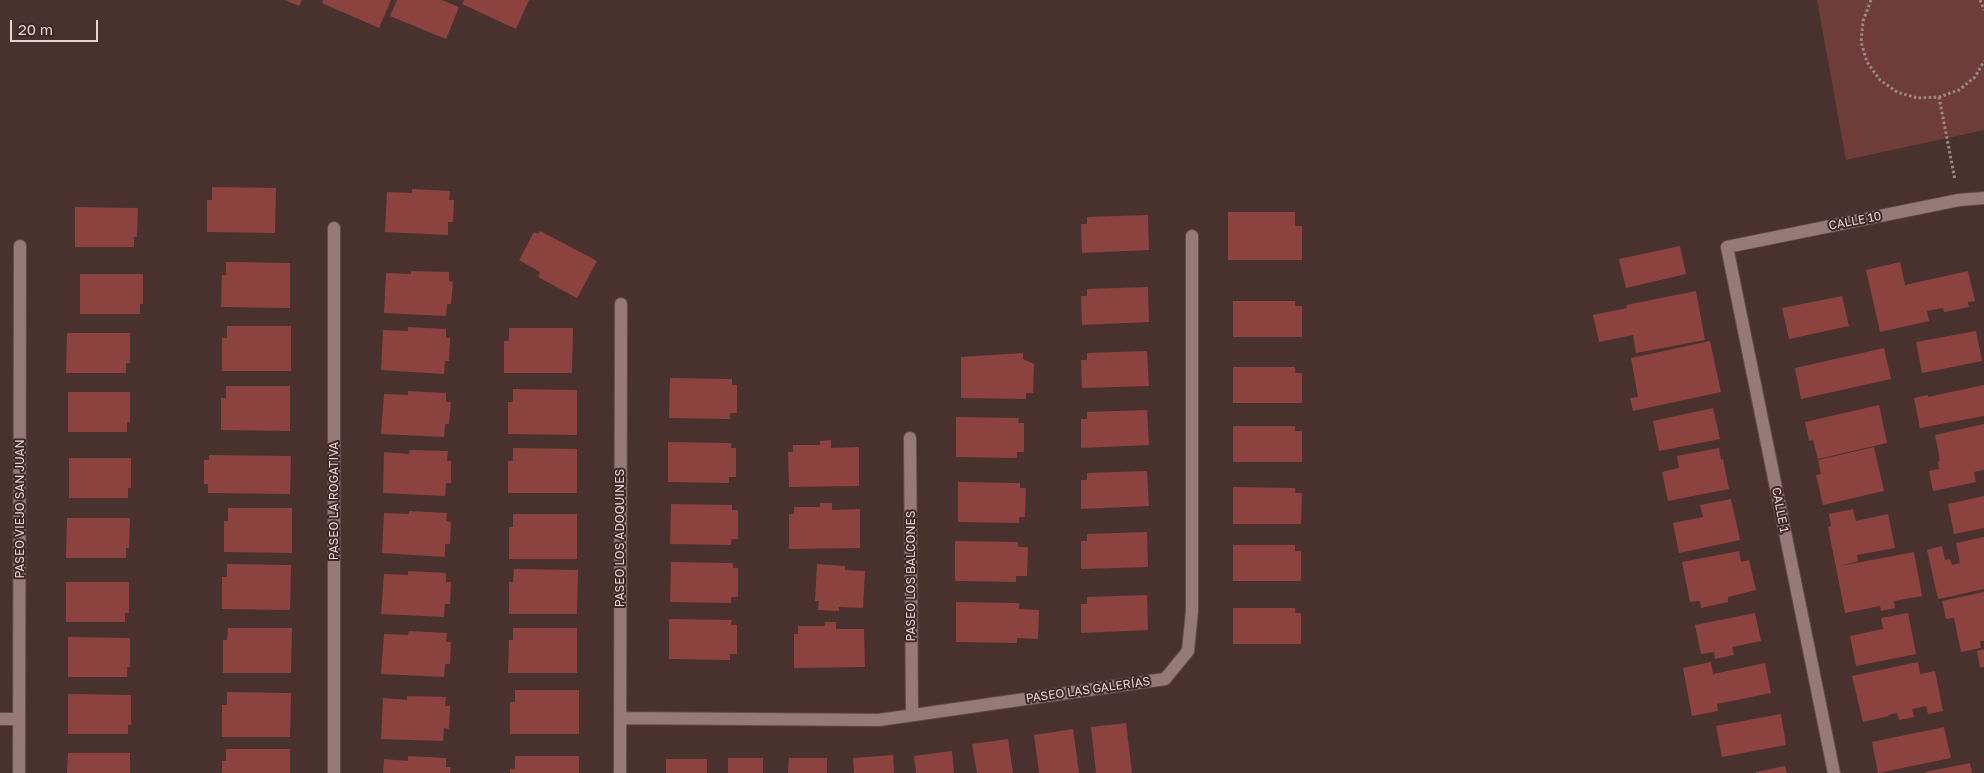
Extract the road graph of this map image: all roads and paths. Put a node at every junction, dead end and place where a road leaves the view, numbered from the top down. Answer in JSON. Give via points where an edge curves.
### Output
{"nodes":[{"id":1,"x":1872,"y":0,"type":"edge"},
{"id":2,"x":1980,"y":0,"type":"edge"},
{"id":3,"x":1984,"y":10,"type":"edge"},
{"id":4,"x":1984,"y":61,"type":"edge"},
{"id":5,"x":1939,"y":97,"type":"junction"},
{"id":6,"x":1984,"y":198,"type":"edge"},
{"id":7,"x":1958,"y":200,"type":"junction"},
{"id":8,"x":334,"y":228,"type":"dead end"},
{"id":9,"x":1192,"y":236,"type":"dead end"},
{"id":10,"x":20,"y":246,"type":"dead end"},
{"id":11,"x":1727,"y":247,"type":"joint"},
{"id":12,"x":621,"y":304,"type":"dead end"},
{"id":13,"x":910,"y":438,"type":"dead end"},
{"id":14,"x":912,"y":715,"type":"junction"},
{"id":15,"x":620,"y":718,"type":"junction"},
{"id":16,"x":0,"y":719,"type":"edge"},
{"id":17,"x":19,"y":719,"type":"junction"},
{"id":18,"x":19,"y":773,"type":"edge"},
{"id":19,"x":334,"y":773,"type":"edge"},
{"id":20,"x":620,"y":773,"type":"edge"},
{"id":21,"x":1834,"y":773,"type":"edge"}],
"edges":[{"from":1,"to":5,"type":"path","via":[[1863,21],[1861,42],[1867,62],[1880,80],[1897,92],[1917,98]]},
{"from":2,"to":3,"type":"path"},
{"from":4,"to":5,"type":"path","via":[[1975,77],[1958,90]]},
{"from":5,"to":7,"type":"path"},
{"from":6,"to":7,"type":"street","name":"CALLE 10"},
{"from":7,"to":11,"type":"street","name":"CALLE 10"},
{"from":8,"to":19,"type":"street","name":"PASEO LA ROGATIVA"},
{"from":9,"to":14,"type":"street","name":"PASEO LAS GALERÍAS","via":[[1192,611],[1188,650],[1165,679]]},
{"from":10,"to":17,"type":"street","name":"PASEO VIEJO SAN JUAN"},
{"from":11,"to":21,"type":"street","name":"CALLE 1"},
{"from":12,"to":15,"type":"street","name":"PASEO LOS ADOQUINES"},
{"from":13,"to":14,"type":"street","name":"PASEO LOS BALCONES"},
{"from":14,"to":15,"type":"street","name":"PASEO LAS GALERÍAS","via":[[880,720]]},
{"from":15,"to":20,"type":"street","name":"PASEO LOS ADOQUINES"},
{"from":16,"to":17,"type":"street"},
{"from":17,"to":18,"type":"street","name":"PASEO VIEJO SAN JUAN"}]}
